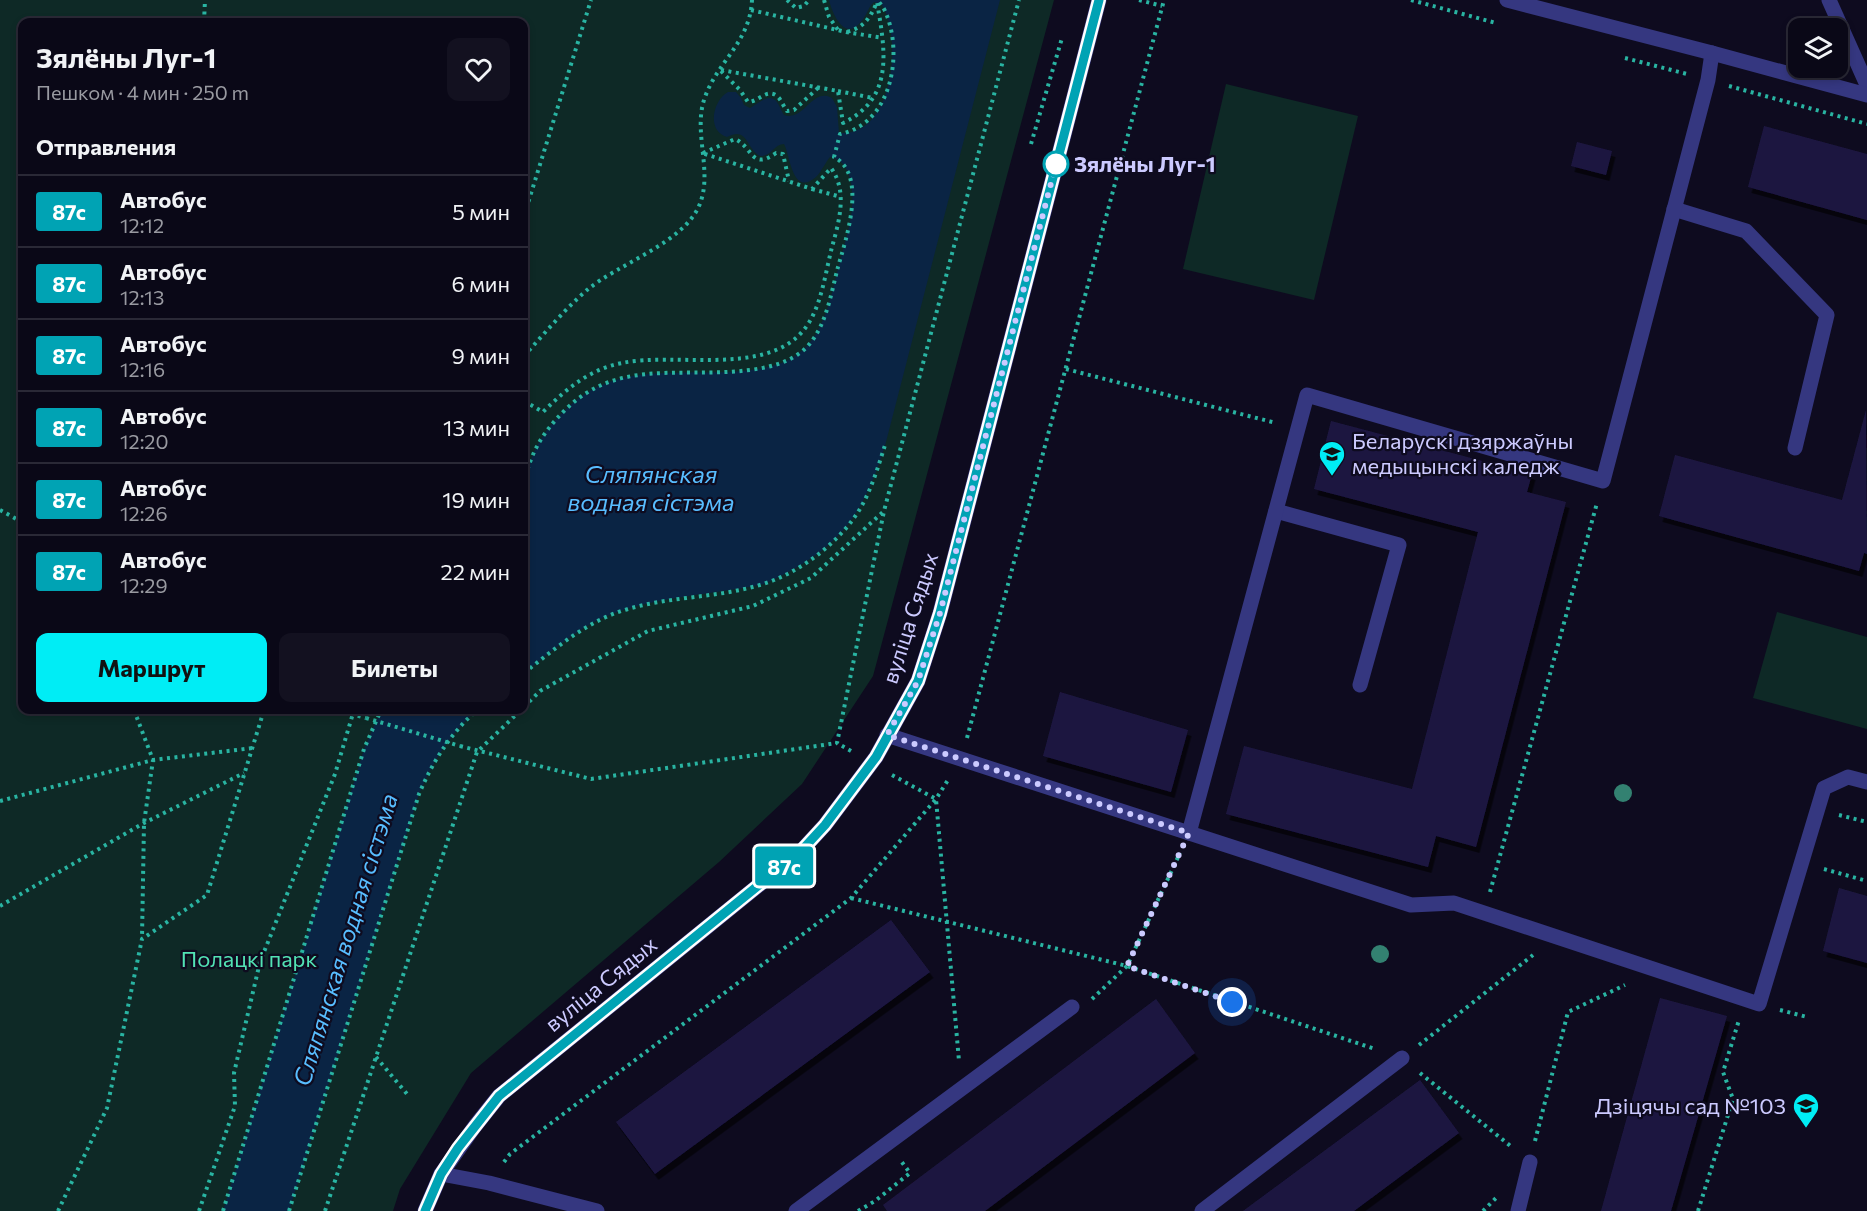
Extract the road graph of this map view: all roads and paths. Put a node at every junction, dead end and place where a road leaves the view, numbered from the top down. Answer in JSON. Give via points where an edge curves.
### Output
{"nodes":[{"id":1,"x":205,"y":0,"type":"edge"},
{"id":2,"x":591,"y":0,"type":"edge"},
{"id":3,"x":752,"y":0,"type":"edge"},
{"id":4,"x":787,"y":0,"type":"edge"},
{"id":5,"x":809,"y":0,"type":"edge"},
{"id":6,"x":824,"y":0,"type":"edge"},
{"id":7,"x":1019,"y":0,"type":"edge"},
{"id":8,"x":1099,"y":0,"type":"edge"},
{"id":9,"x":1139,"y":0,"type":"edge"},
{"id":10,"x":1411,"y":0,"type":"edge"},
{"id":11,"x":1507,"y":0,"type":"edge"},
{"id":12,"x":1829,"y":0,"type":"edge"},
{"id":13,"x":878,"y":1,"type":"edge"},
{"id":14,"x":1162,"y":6,"type":"dead end"},
{"id":15,"x":751,"y":10,"type":"junction"},
{"id":16,"x":204,"y":18,"type":"edge"},
{"id":17,"x":1502,"y":25,"type":"dead end"},
{"id":18,"x":839,"y":30,"type":"junction"},
{"id":19,"x":846,"y":32,"type":"junction"},
{"id":20,"x":1063,"y":33,"type":"dead end"},
{"id":21,"x":883,"y":38,"type":"junction"},
{"id":22,"x":1712,"y":53,"type":"junction"},
{"id":23,"x":1616,"y":55,"type":"dead end"},
{"id":24,"x":720,"y":70,"type":"junction"},
{"id":25,"x":1707,"y":80,"type":"junction"},
{"id":26,"x":1867,"y":85,"type":"edge"},
{"id":27,"x":819,"y":87,"type":"junction"},
{"id":28,"x":838,"y":91,"type":"junction"},
{"id":29,"x":1867,"y":95,"type":"edge"},
{"id":30,"x":873,"y":98,"type":"junction"},
{"id":31,"x":1867,"y":124,"type":"edge"},
{"id":32,"x":1031,"y":144,"type":"dead end"},
{"id":33,"x":702,"y":153,"type":"junction"},
{"id":34,"x":789,"y":181,"type":"junction"},
{"id":35,"x":812,"y":189,"type":"junction"},
{"id":36,"x":841,"y":197,"type":"junction"},
{"id":37,"x":528,"y":203,"type":"edge"},
{"id":38,"x":1674,"y":210,"type":"junction"},
{"id":39,"x":528,"y":352,"type":"edge"},
{"id":40,"x":1066,"y":369,"type":"dead end"},
{"id":41,"x":528,"y":403,"type":"edge"},
{"id":42,"x":1298,"y":429,"type":"junction"},
{"id":43,"x":886,"y":442,"type":"dead end"},
{"id":44,"x":1795,"y":448,"type":"dead end"},
{"id":45,"x":528,"y":468,"type":"edge"},
{"id":46,"x":1603,"y":481,"type":"junction"},
{"id":47,"x":0,"y":510,"type":"edge"},
{"id":48,"x":884,"y":511,"type":"junction"},
{"id":49,"x":1276,"y":511,"type":"junction"},
{"id":50,"x":18,"y":520,"type":"edge"},
{"id":51,"x":853,"y":663,"type":"dead end"},
{"id":52,"x":528,"y":670,"type":"edge"},
{"id":53,"x":1360,"y":685,"type":"dead end"},
{"id":54,"x":528,"y":703,"type":"edge"},
{"id":55,"x":136,"y":714,"type":"edge"},
{"id":56,"x":263,"y":714,"type":"edge"},
{"id":57,"x":353,"y":714,"type":"edge"},
{"id":58,"x":358,"y":714,"type":"edge"},
{"id":59,"x":379,"y":714,"type":"edge"},
{"id":60,"x":473,"y":714,"type":"edge"},
{"id":61,"x":516,"y":714,"type":"edge"},
{"id":62,"x":887,"y":735,"type":"junction"},
{"id":63,"x":837,"y":743,"type":"dead end"},
{"id":64,"x":253,"y":748,"type":"junction"},
{"id":65,"x":477,"y":752,"type":"junction"},
{"id":66,"x":153,"y":760,"type":"junction"},
{"id":67,"x":244,"y":773,"type":"junction"},
{"id":68,"x":1867,"y":782,"type":"edge"},
{"id":69,"x":936,"y":799,"type":"dead end"},
{"id":70,"x":0,"y":801,"type":"edge"},
{"id":71,"x":144,"y":823,"type":"junction"},
{"id":72,"x":1189,"y":833,"type":"junction"},
{"id":73,"x":1802,"y":863,"type":"junction"},
{"id":74,"x":1867,"y":881,"type":"edge"},
{"id":75,"x":851,"y":897,"type":"dead end"},
{"id":76,"x":0,"y":906,"type":"edge"},
{"id":77,"x":1485,"y":913,"type":"junction"},
{"id":78,"x":947,"y":921,"type":"junction"},
{"id":79,"x":1555,"y":937,"type":"junction"},
{"id":80,"x":142,"y":939,"type":"junction"},
{"id":81,"x":1127,"y":966,"type":"junction"},
{"id":82,"x":1656,"y":970,"type":"junction"},
{"id":83,"x":1744,"y":999,"type":"junction"},
{"id":84,"x":1072,"y":1007,"type":"dead end"},
{"id":85,"x":376,"y":1057,"type":"junction"},
{"id":86,"x":1402,"y":1058,"type":"junction"},
{"id":87,"x":961,"y":1089,"type":"junction"},
{"id":88,"x":407,"y":1094,"type":"dead end"},
{"id":89,"x":889,"y":1143,"type":"junction"},
{"id":90,"x":1530,"y":1162,"type":"junction"},
{"id":91,"x":441,"y":1174,"type":"junction"},
{"id":92,"x":58,"y":1211,"type":"edge"},
{"id":93,"x":199,"y":1211,"type":"edge"},
{"id":94,"x":223,"y":1211,"type":"edge"},
{"id":95,"x":289,"y":1211,"type":"edge"},
{"id":96,"x":325,"y":1211,"type":"edge"},
{"id":97,"x":424,"y":1211,"type":"edge"},
{"id":98,"x":597,"y":1211,"type":"edge"},
{"id":99,"x":796,"y":1211,"type":"edge"},
{"id":100,"x":858,"y":1211,"type":"edge"},
{"id":101,"x":1202,"y":1211,"type":"edge"},
{"id":102,"x":1518,"y":1211,"type":"edge"},
{"id":103,"x":1698,"y":1211,"type":"edge"}],
"edges":[{"from":1,"to":16,"type":"path"},
{"from":2,"to":37,"type":"path"},
{"from":3,"to":15,"type":"path"},
{"from":4,"to":5,"type":"path","via":[[796,8]]},
{"from":6,"to":18,"type":"path"},
{"from":7,"to":48,"type":"path"},
{"from":8,"to":62,"type":"street","name":"вуліца Сядых","via":[[940,613],[918,681]]},
{"from":9,"to":14,"type":"path"},
{"from":10,"to":17,"type":"path"},
{"from":11,"to":22,"type":"street"},
{"from":12,"to":26,"type":"street"},
{"from":13,"to":19,"type":"path","via":[[864,25]]},
{"from":13,"to":21,"type":"path"},
{"from":13,"to":45,"type":"path","via":[[885,9],[892,40],[891,80],[881,105],[869,121],[840,134],[834,158],[843,164],[850,178],[851,215],[826,311],[810,343],[798,355],[770,367],[621,377],[596,387],[575,400],[548,428],[537,442]]},
{"from":15,"to":18,"type":"path"},
{"from":15,"to":24,"type":"path","via":[[741,40]]},
{"from":18,"to":19,"type":"path"},
{"from":19,"to":21,"type":"path"},
{"from":20,"to":32,"type":"path"},
{"from":21,"to":30,"type":"path","via":[[882,77]]},
{"from":22,"to":25,"type":"street"},
{"from":22,"to":29,"type":"street"},
{"from":23,"to":25,"type":"path"},
{"from":24,"to":27,"type":"path"},
{"from":24,"to":27,"type":"path","via":[[748,102],[772,94],[788,111]]},
{"from":24,"to":33,"type":"path","via":[[701,109]]},
{"from":25,"to":31,"type":"path"},
{"from":25,"to":38,"type":"street"},
{"from":27,"to":28,"type":"path"},
{"from":28,"to":30,"type":"path"},
{"from":28,"to":30,"type":"path","via":[[843,123],[864,111]]},
{"from":33,"to":34,"type":"path"},
{"from":33,"to":34,"type":"path","via":[[735,139],[760,160],[783,154]]},
{"from":33,"to":39,"type":"path","via":[[703,190],[690,220],[587,290]]},
{"from":34,"to":35,"type":"path"},
{"from":35,"to":36,"type":"path"},
{"from":35,"to":36,"type":"path","via":[[831,168]]},
{"from":36,"to":41,"type":"path","via":[[838,226],[818,299],[802,332],[790,342],[776,350],[739,358],[623,362],[578,381],[543,412]]},
{"from":38,"to":44,"type":"street","via":[[1746,231],[1827,315]]},
{"from":38,"to":46,"type":"street"},
{"from":40,"to":42,"type":"path"},
{"from":42,"to":46,"type":"street","via":[[1307,395]]},
{"from":42,"to":49,"type":"street"},
{"from":43,"to":52,"type":"path","via":[[855,516],[841,534],[805,563],[764,584],[629,608],[604,617]]},
{"from":46,"to":77,"type":"path"},
{"from":47,"to":50,"type":"path"},
{"from":48,"to":51,"type":"path"},
{"from":48,"to":54,"type":"path","via":[[811,578],[753,606],[648,631],[540,692]]},
{"from":49,"to":53,"type":"street","via":[[1399,545]]},
{"from":49,"to":72,"type":"street"},
{"from":55,"to":66,"type":"path"},
{"from":56,"to":64,"type":"path"},
{"from":57,"to":93,"type":"path","via":[[334,774],[260,962],[234,1073],[235,1106]]},
{"from":58,"to":65,"type":"path","bridge":true},
{"from":59,"to":94,"type":"path","via":[[364,749]]},
{"from":60,"to":95,"type":"path","via":[[443,747],[419,794]]},
{"from":61,"to":65,"type":"path"},
{"from":62,"to":72,"type":"street"},
{"from":62,"to":91,"type":"street","name":"вуліца Сядых","via":[[871,763],[802,850],[499,1096]]},
{"from":63,"to":65,"type":"path","via":[[591,779]]},
{"from":64,"to":66,"type":"path"},
{"from":64,"to":67,"type":"path"},
{"from":65,"to":85,"type":"path"},
{"from":66,"to":70,"type":"path"},
{"from":66,"to":71,"type":"path"},
{"from":67,"to":71,"type":"path"},
{"from":67,"to":80,"type":"path","via":[[207,895]]},
{"from":68,"to":73,"type":"street","via":[[1848,777],[1824,788]]},
{"from":69,"to":78,"type":"path"},
{"from":71,"to":76,"type":"path"},
{"from":71,"to":80,"type":"path"},
{"from":72,"to":77,"type":"street","via":[[1411,905],[1454,903]]},
{"from":72,"to":81,"type":"path"},
{"from":73,"to":74,"type":"path"},
{"from":73,"to":83,"type":"street","via":[[1759,1004]]},
{"from":75,"to":78,"type":"path"},
{"from":77,"to":79,"type":"street"},
{"from":78,"to":81,"type":"path"},
{"from":78,"to":87,"type":"path"},
{"from":79,"to":82,"type":"street"},
{"from":79,"to":86,"type":"path"},
{"from":80,"to":92,"type":"path","via":[[107,1108]]},
{"from":81,"to":86,"type":"path"},
{"from":82,"to":83,"type":"street"},
{"from":82,"to":90,"type":"path","via":[[1568,1012]]},
{"from":83,"to":103,"type":"path","via":[[1723,1072],[1733,1099]]},
{"from":84,"to":87,"type":"street"},
{"from":85,"to":88,"type":"path"},
{"from":85,"to":96,"type":"path"},
{"from":86,"to":90,"type":"path"},
{"from":86,"to":101,"type":"street"},
{"from":87,"to":89,"type":"street"},
{"from":89,"to":99,"type":"street"},
{"from":89,"to":100,"type":"path","via":[[910,1173]]},
{"from":90,"to":102,"type":"street"},
{"from":91,"to":97,"type":"street","name":"вуліца Сядых"},
{"from":91,"to":98,"type":"street"}]}
